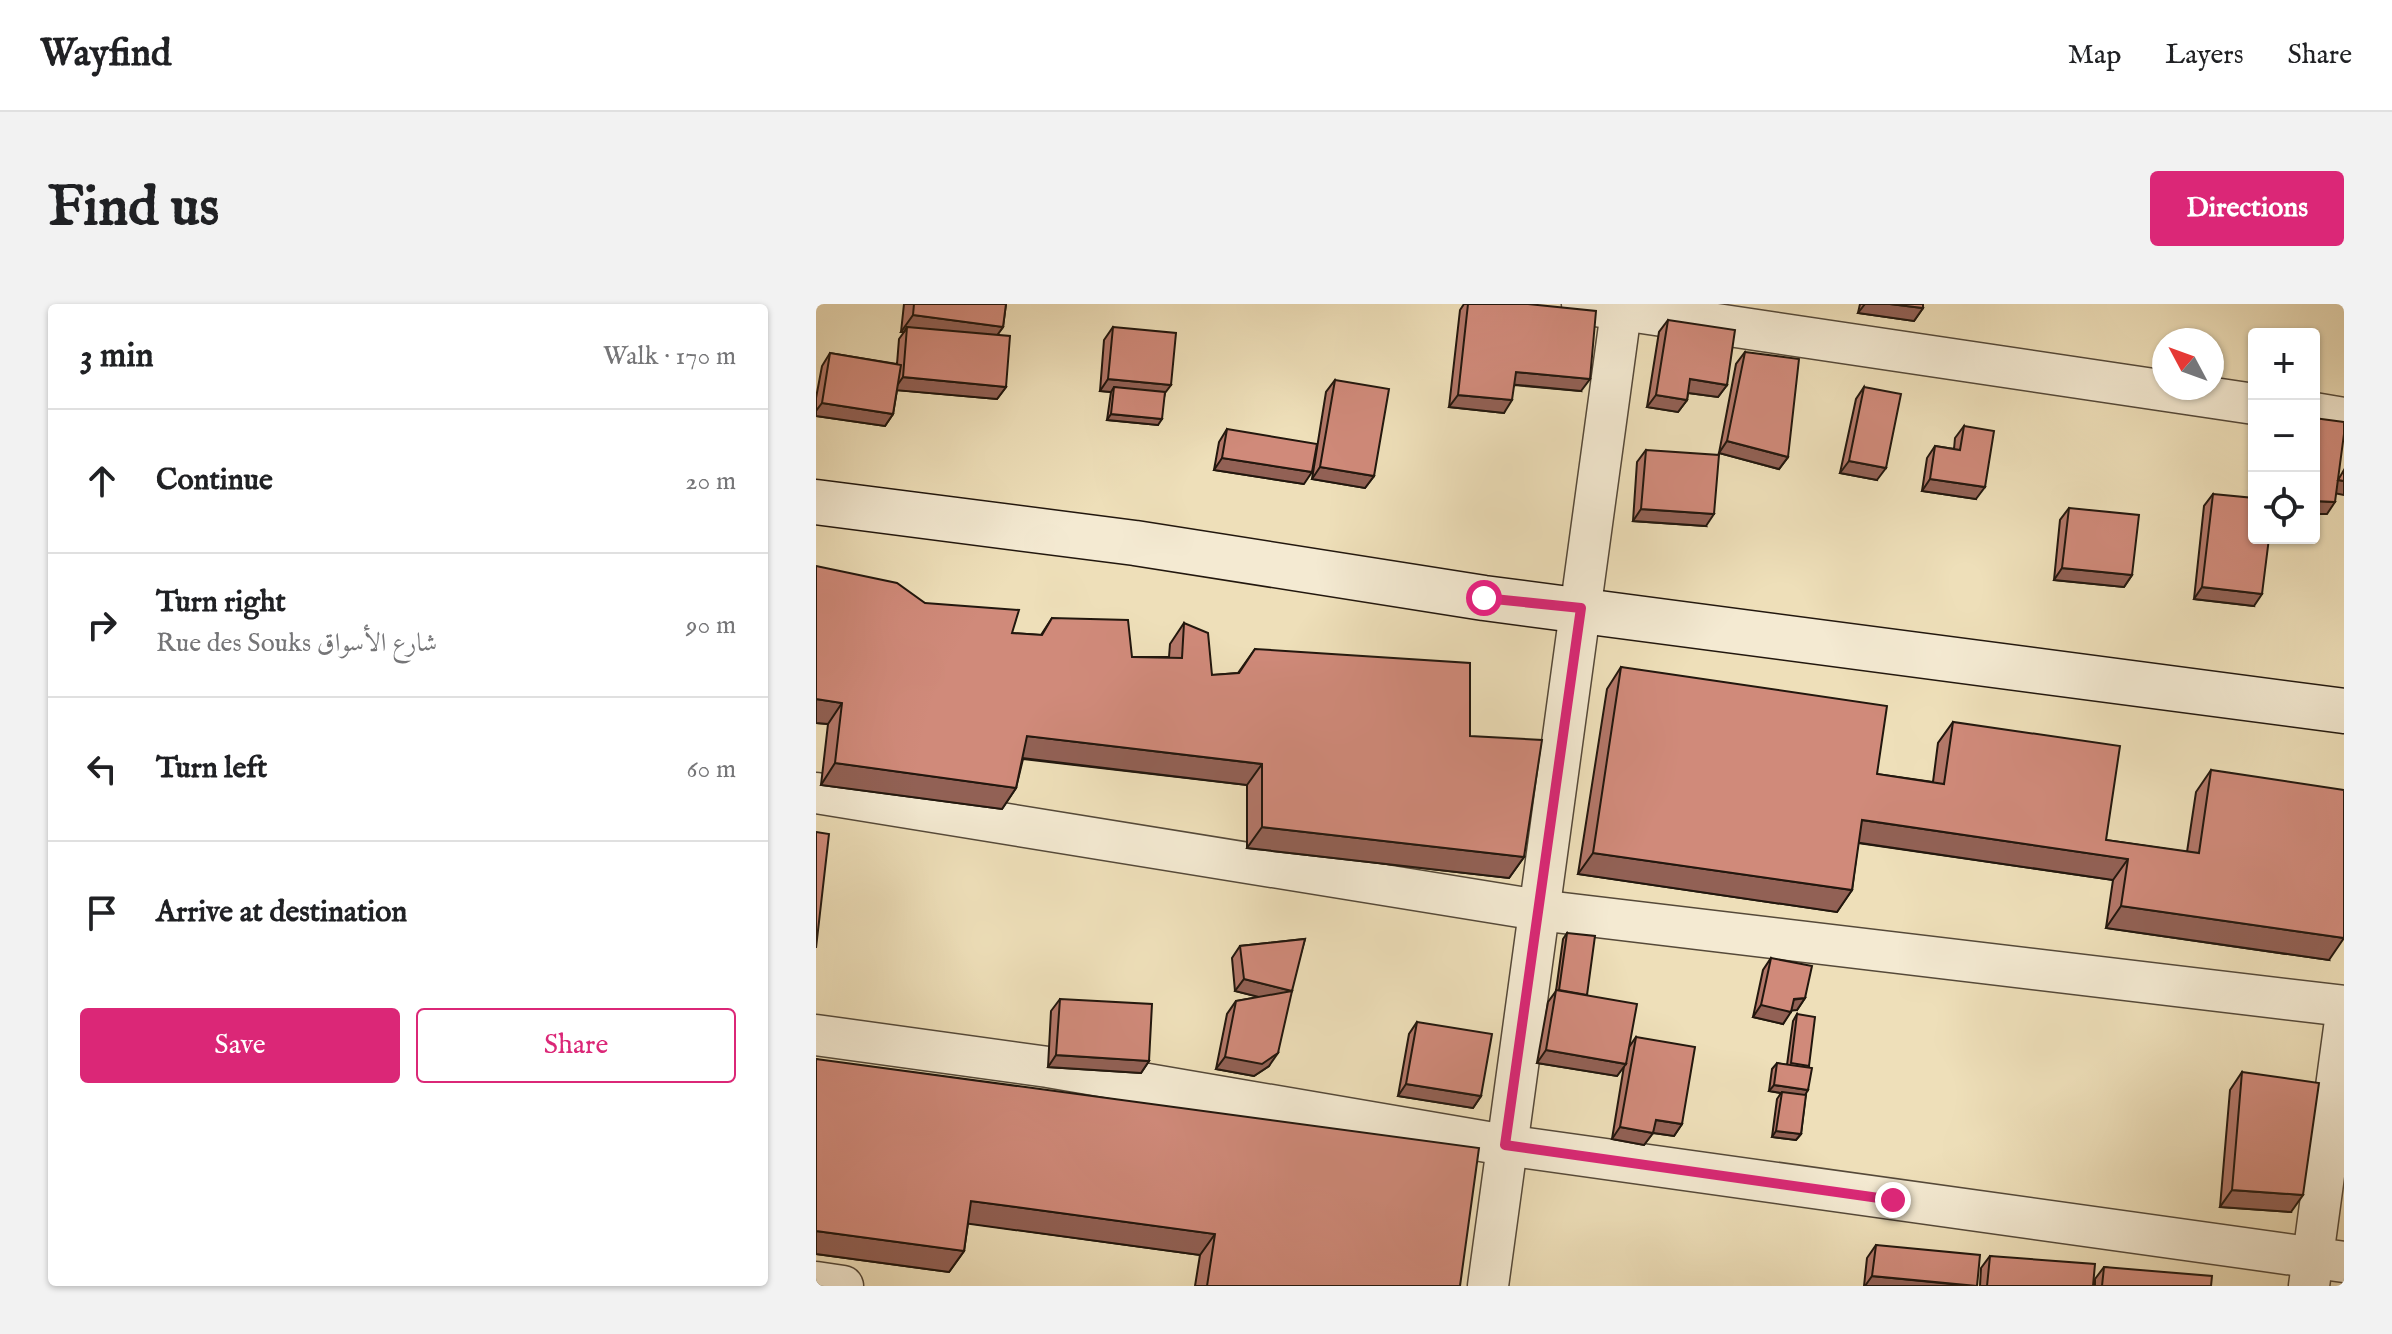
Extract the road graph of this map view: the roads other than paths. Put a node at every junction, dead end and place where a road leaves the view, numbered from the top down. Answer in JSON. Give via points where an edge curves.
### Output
{"nodes":[{"id":1,"x":1582,"y":304,"type":"edge"},
{"id":2,"x":1621,"y":307,"type":"edge"},
{"id":3,"x":2248,"y":403,"type":"edge"},
{"id":4,"x":2320,"y":414,"type":"edge"},
{"id":5,"x":2344,"y":418,"type":"edge"},
{"id":6,"x":816,"y":502,"type":"edge"},
{"id":7,"x":1581,"y":608,"type":"junction"},
{"id":8,"x":2344,"y":711,"type":"edge"},
{"id":9,"x":816,"y":793,"type":"edge"},
{"id":10,"x":1538,"y":910,"type":"junction"},
{"id":11,"x":2344,"y":1006,"type":"edge"},
{"id":12,"x":2344,"y":1028,"type":"edge"},
{"id":13,"x":816,"y":1035,"type":"edge"},
{"id":14,"x":1505,"y":1145,"type":"junction"},
{"id":15,"x":2322,"y":1268,"type":"edge"},
{"id":16,"x":816,"y":1282,"type":"edge"},
{"id":17,"x":843,"y":1286,"type":"edge"},
{"id":18,"x":1488,"y":1286,"type":"edge"}],
"edges":[{"from":1,"to":2,"type":"street"},
{"from":2,"to":3,"type":"street"},
{"from":2,"to":7,"type":"street"},
{"from":4,"to":5,"type":"street"},
{"from":6,"to":7,"type":"street"},
{"from":7,"to":8,"type":"street"},
{"from":7,"to":10,"type":"street"},
{"from":9,"to":10,"type":"street"},
{"from":10,"to":11,"type":"street"},
{"from":10,"to":14,"type":"street"},
{"from":12,"to":15,"type":"street"},
{"from":13,"to":14,"type":"street","via":[[1048,1067]]},
{"from":14,"to":15,"type":"street"},
{"from":14,"to":18,"type":"street"},
{"from":16,"to":17,"type":"street"}]}
